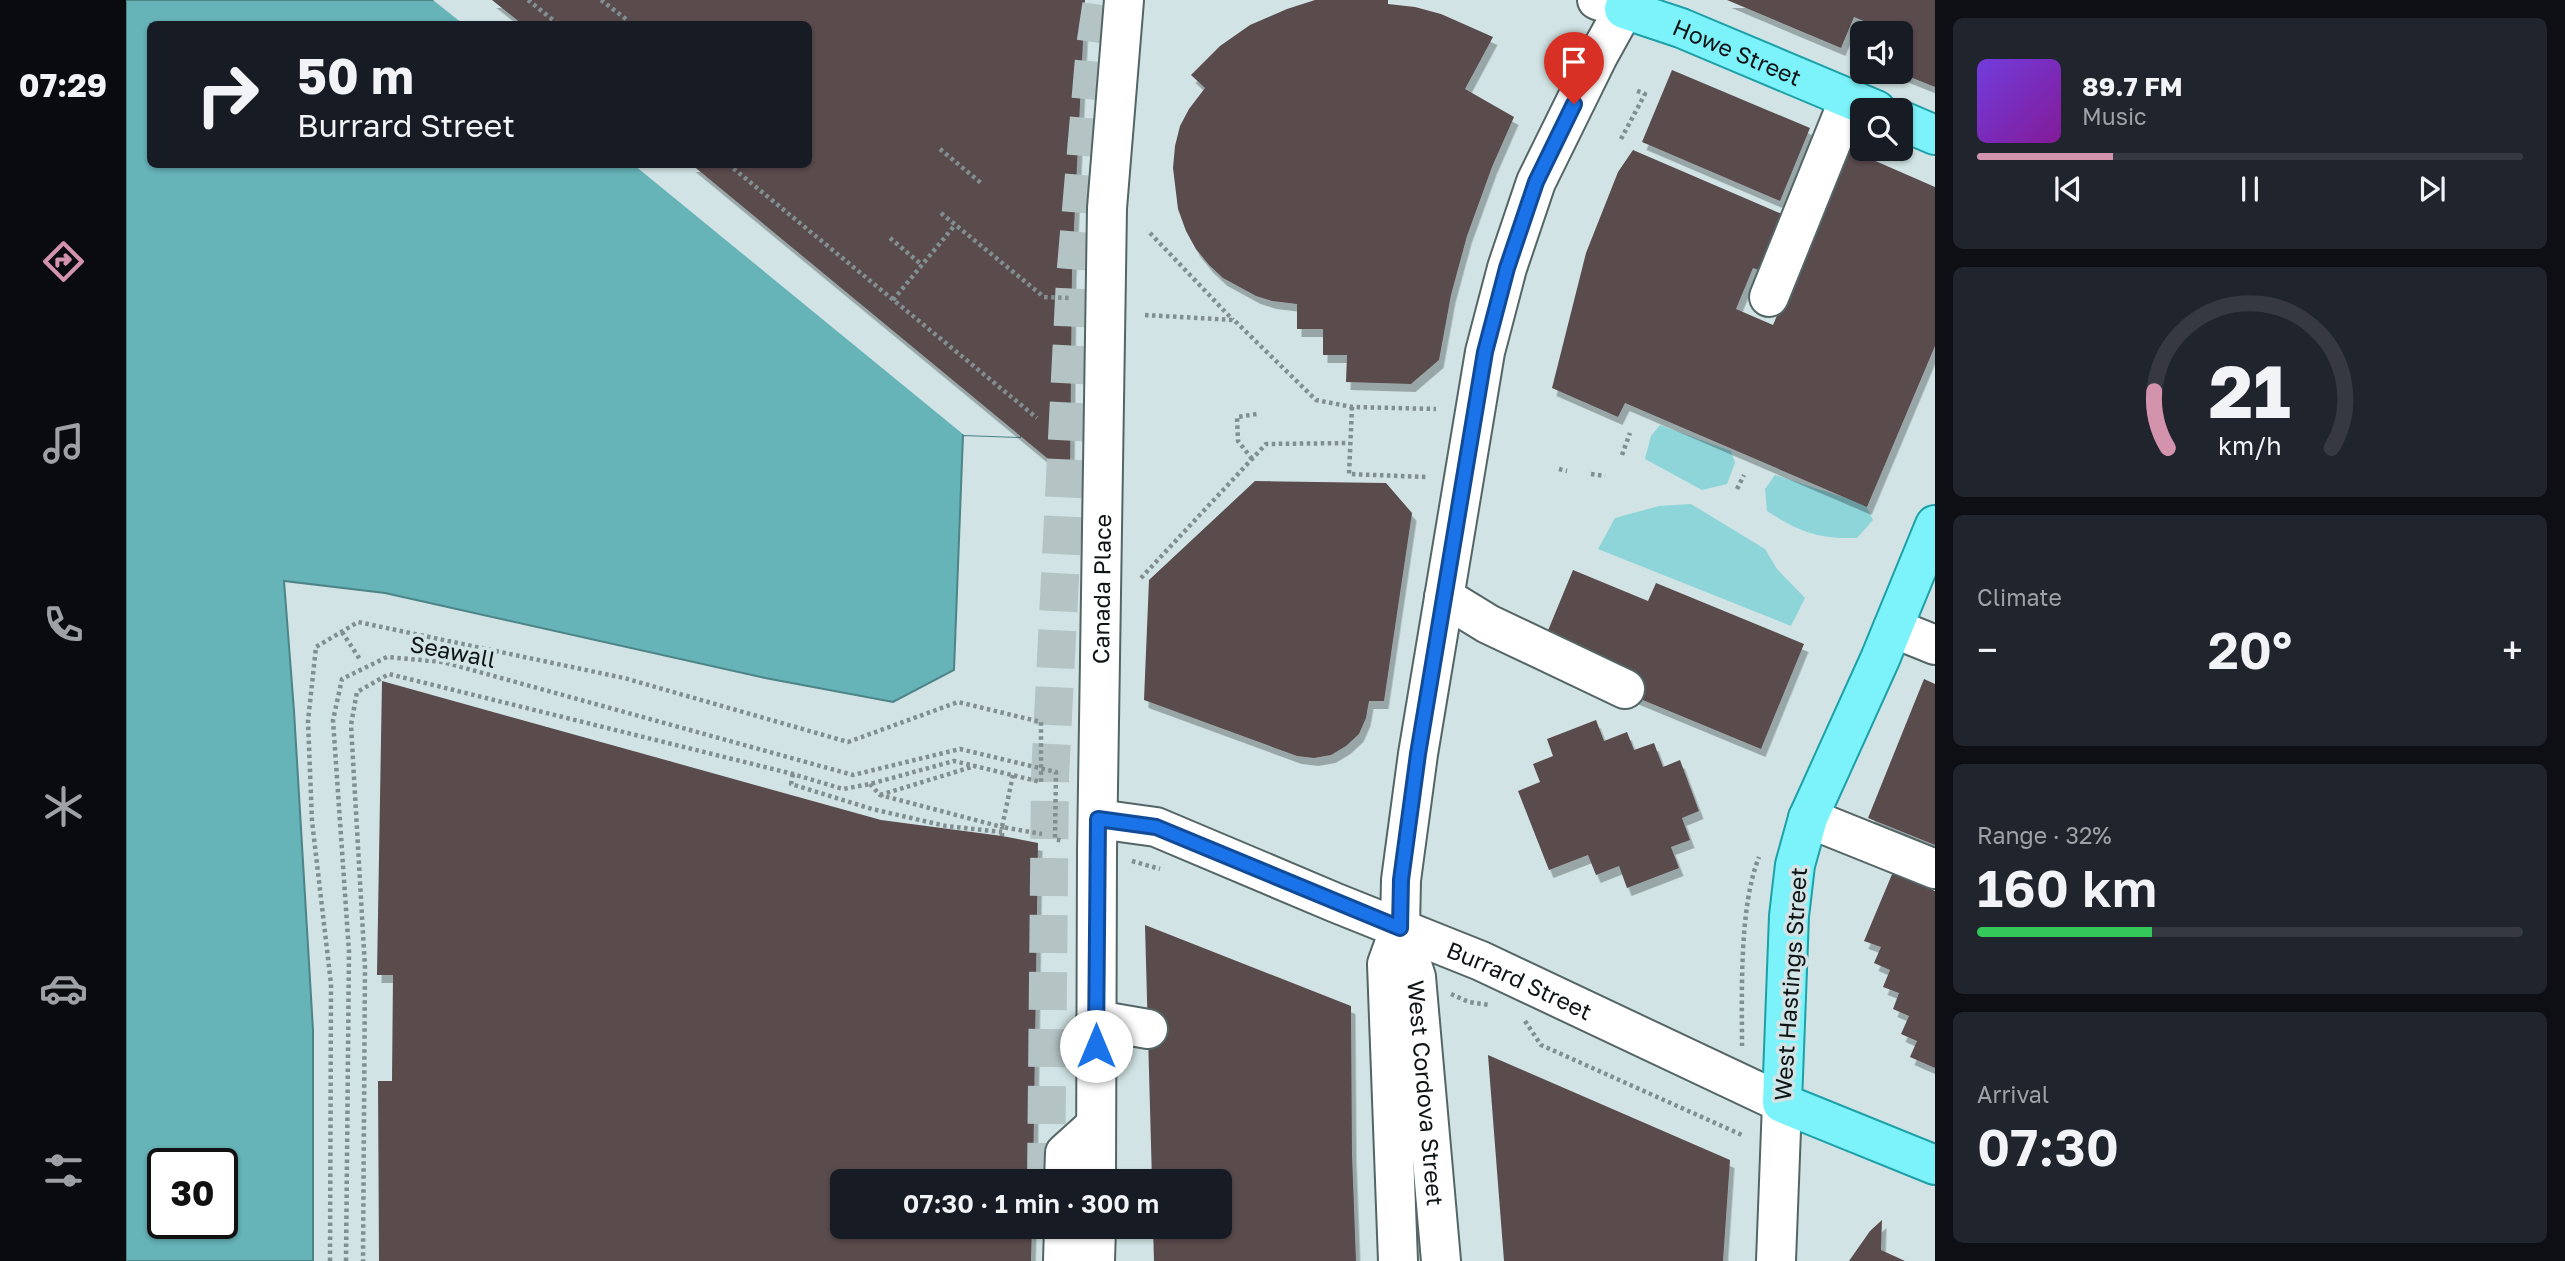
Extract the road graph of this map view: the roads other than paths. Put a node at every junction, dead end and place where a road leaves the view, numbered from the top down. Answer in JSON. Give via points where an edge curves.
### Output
{"nodes":[{"id":1,"x":1124,"y":0,"type":"edge"},
{"id":2,"x":1616,"y":3,"type":"edge"},
{"id":3,"x":1850,"y":100,"type":"edge"},
{"id":4,"x":1913,"y":126,"type":"edge"},
{"id":5,"x":1850,"y":132,"type":"edge"},
{"id":6,"x":1935,"y":135,"type":"edge"},
{"id":7,"x":1769,"y":297,"type":"dead end"},
{"id":8,"x":1935,"y":524,"type":"edge"},
{"id":9,"x":1444,"y":597,"type":"junction"},
{"id":10,"x":1893,"y":628,"type":"junction"},
{"id":11,"x":1935,"y":645,"type":"edge"},
{"id":12,"x":1625,"y":689,"type":"dead end"},
{"id":13,"x":1808,"y":818,"type":"junction"},
{"id":14,"x":1098,"y":819,"type":"junction"},
{"id":15,"x":1935,"y":869,"type":"edge"},
{"id":16,"x":1400,"y":928,"type":"junction"},
{"id":17,"x":1096,"y":1020,"type":"junction"},
{"id":18,"x":1148,"y":1030,"type":"dead end"},
{"id":19,"x":1782,"y":1103,"type":"junction"},
{"id":20,"x":1096,"y":1125,"type":"junction"},
{"id":21,"x":1935,"y":1165,"type":"edge"},
{"id":22,"x":1064,"y":1169,"type":"edge"},
{"id":23,"x":1096,"y":1169,"type":"edge"},
{"id":24,"x":1435,"y":1214,"type":"junction"},
{"id":25,"x":1063,"y":1239,"type":"edge"},
{"id":26,"x":1096,"y":1239,"type":"edge"},
{"id":27,"x":1399,"y":1251,"type":"edge"},
{"id":28,"x":1063,"y":1261,"type":"edge"},
{"id":29,"x":1096,"y":1261,"type":"edge"},
{"id":30,"x":1435,"y":1261,"type":"edge"},
{"id":31,"x":1441,"y":1261,"type":"edge"},
{"id":32,"x":1776,"y":1261,"type":"edge"}],
"edges":[{"from":1,"to":14,"type":"street","name":"Canada Place","via":[[1107,208]]},
{"from":2,"to":3,"type":"main road","name":"Howe Street"},
{"from":2,"to":9,"type":"street","name":"West Cordova Street","via":[[1598,55],[1536,182],[1507,268],[1485,352]]},
{"from":4,"to":6,"type":"main road"},
{"from":5,"to":7,"type":"street"},
{"from":8,"to":10,"type":"main road","name":"West Hastings Street"},
{"from":9,"to":12,"type":"street","via":[[1488,624]]},
{"from":9,"to":16,"type":"street","name":"West Cordova Street","via":[[1401,880]]},
{"from":10,"to":11,"type":"street"},
{"from":10,"to":13,"type":"main road","name":"West Hastings Street"},
{"from":13,"to":15,"type":"street"},
{"from":13,"to":19,"type":"main road","name":"West Hastings Street","via":[[1795,865],[1789,916]]},
{"from":14,"to":16,"type":"street","name":"Burrard Street","via":[[1156,827]]},
{"from":14,"to":17,"type":"street","name":"Canada Place"},
{"from":16,"to":19,"type":"street","name":"Burrard Street","via":[[1481,961]]},
{"from":16,"to":24,"type":"street","name":"West Cordova Street","via":[[1416,977]]},
{"from":16,"to":27,"type":"street","name":"West Cordova Street","via":[[1387,964],[1386,984]]},
{"from":17,"to":18,"type":"street"},
{"from":17,"to":20,"type":"street","name":"Canada Place"},
{"from":19,"to":21,"type":"main road","name":"Burrard Street"},
{"from":19,"to":32,"type":"street","name":"West Hastings Street"},
{"from":20,"to":22,"type":"street","via":[[1065,1153]]},
{"from":20,"to":23,"type":"street","name":"Canada Place"},
{"from":24,"to":30,"type":"street"},
{"from":24,"to":31,"type":"street","name":"West Cordova Street"},
{"from":25,"to":28,"type":"street"},
{"from":26,"to":29,"type":"street"}]}
